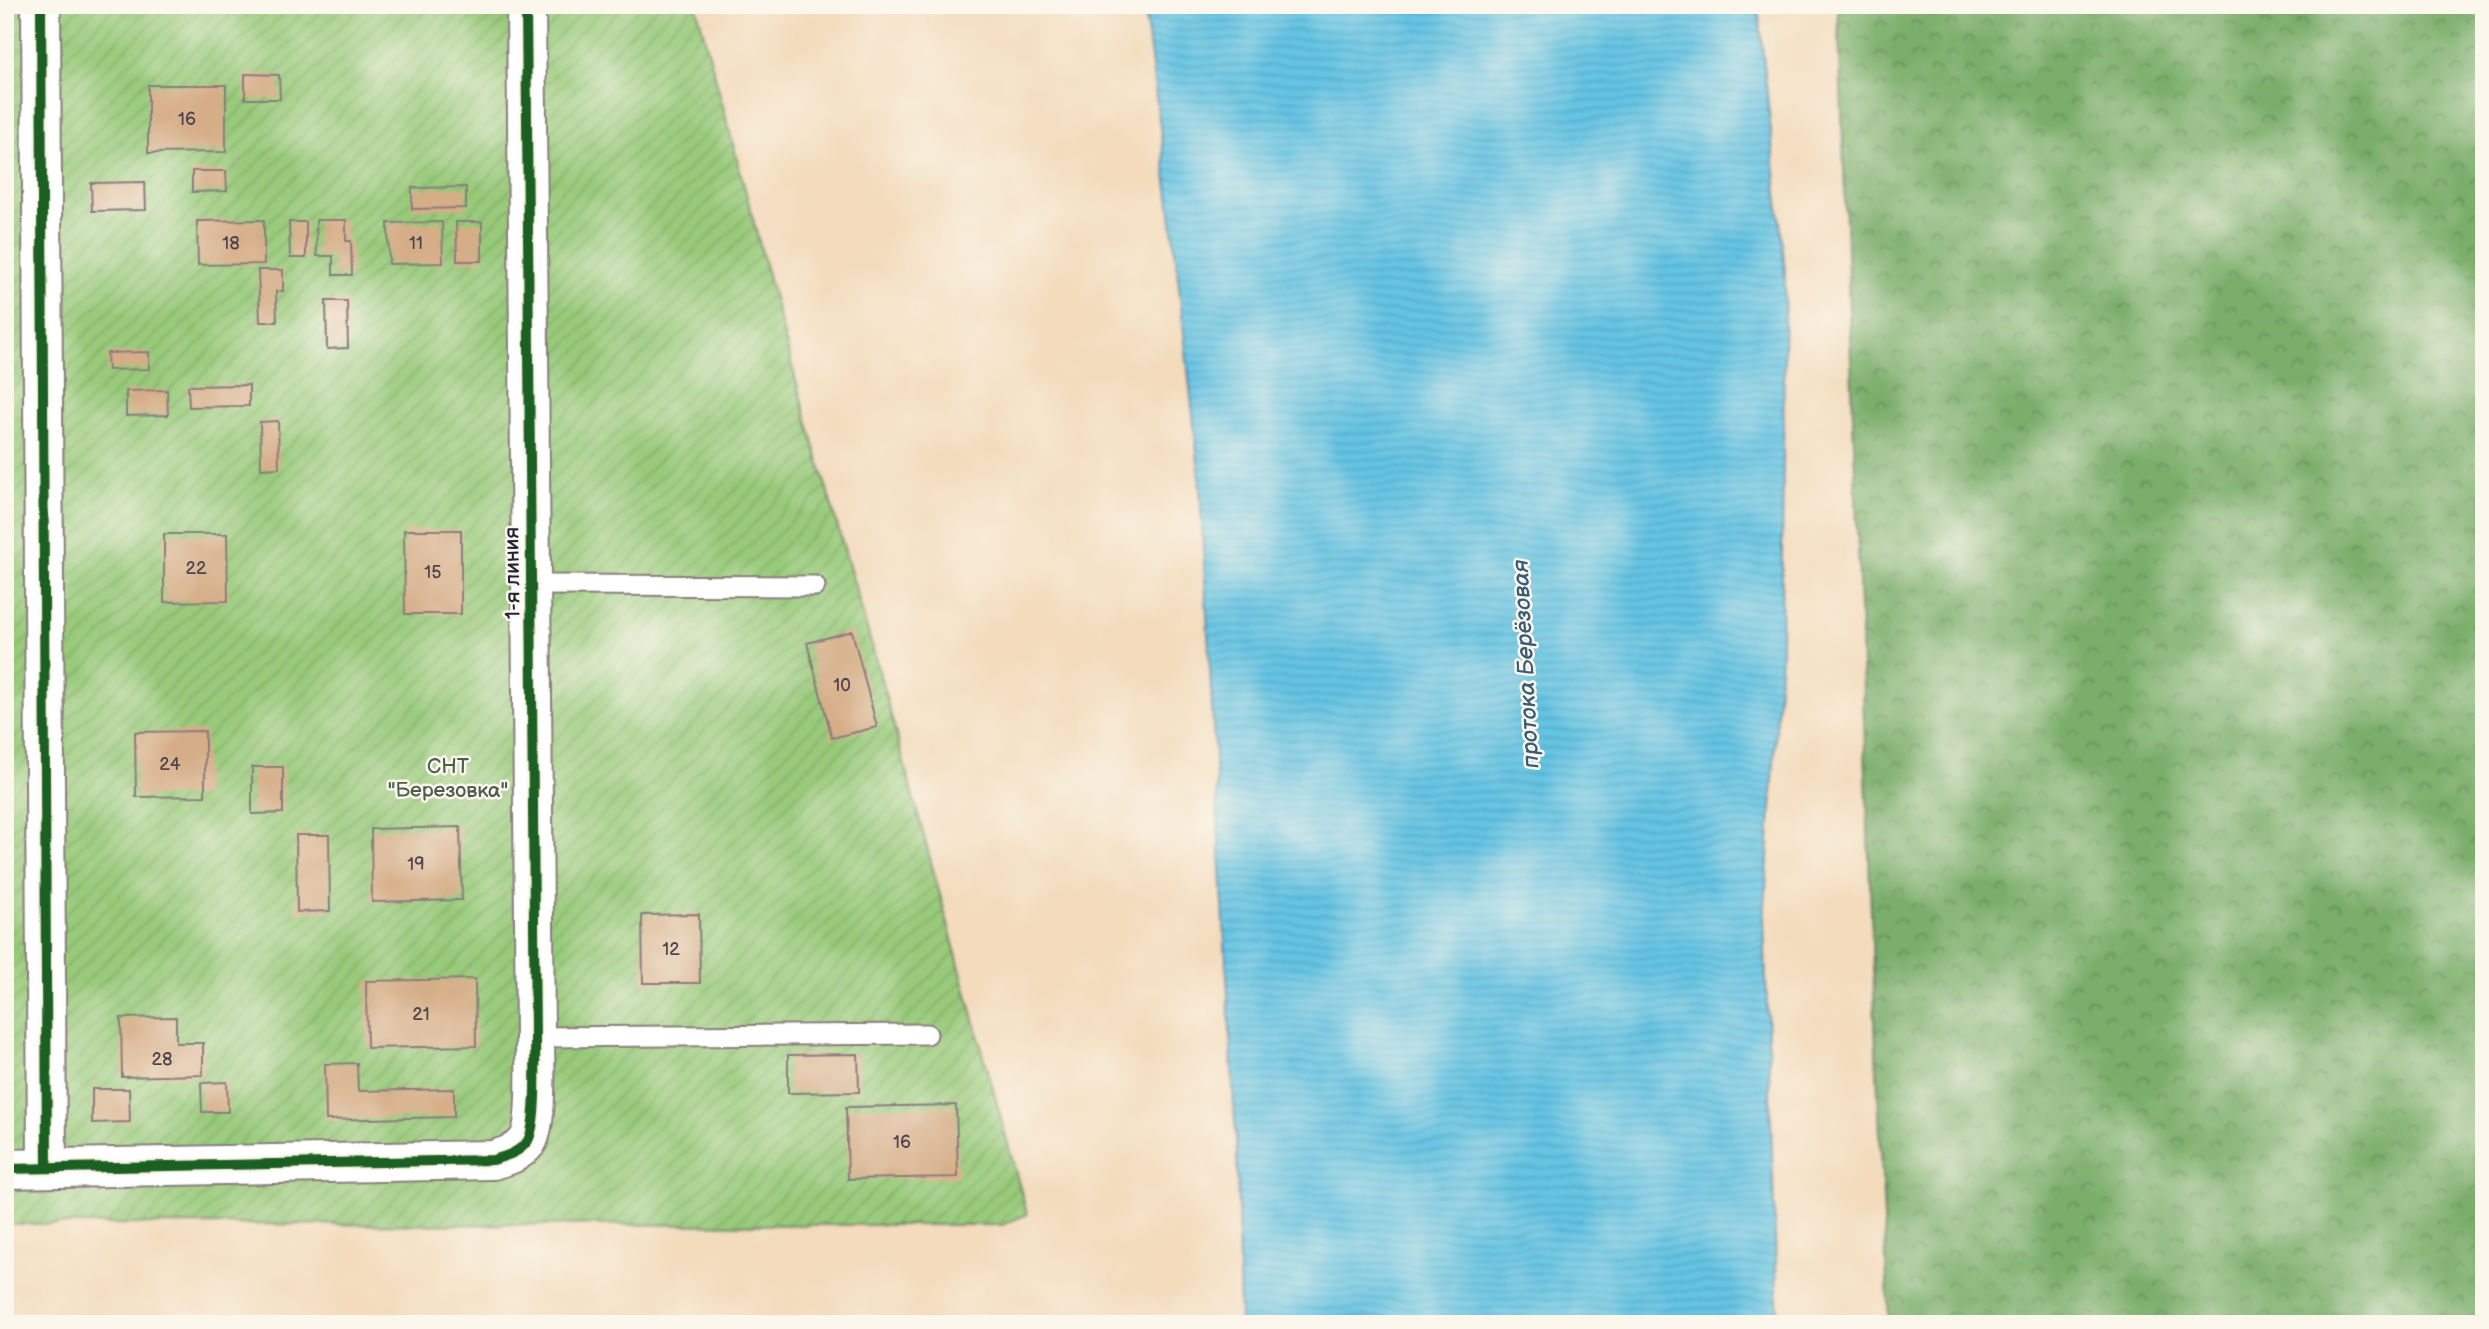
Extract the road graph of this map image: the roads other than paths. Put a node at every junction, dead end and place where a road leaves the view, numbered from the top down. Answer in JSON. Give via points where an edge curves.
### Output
{"nodes":[{"id":1,"x":41,"y":5,"type":"edge"},
{"id":2,"x":526,"y":5,"type":"edge"},
{"id":3,"x":531,"y":585,"type":"junction"},
{"id":4,"x":815,"y":586,"type":"dead end"},
{"id":5,"x":927,"y":1034,"type":"dead end"},
{"id":6,"x":535,"y":1037,"type":"junction"},
{"id":7,"x":47,"y":1168,"type":"junction"},
{"id":8,"x":5,"y":1169,"type":"edge"}],
"edges":[{"from":1,"to":7,"type":"street"},
{"from":2,"to":3,"type":"street","name":"1-я линия"},
{"from":3,"to":4,"type":"lane"},
{"from":3,"to":6,"type":"street","name":"1-я линия"},
{"from":5,"to":6,"type":"lane"},
{"from":6,"to":7,"type":"street","name":"1-я линия","via":[[534,1117],[528,1140],[513,1154],[493,1160]]},
{"from":7,"to":8,"type":"street"}]}
